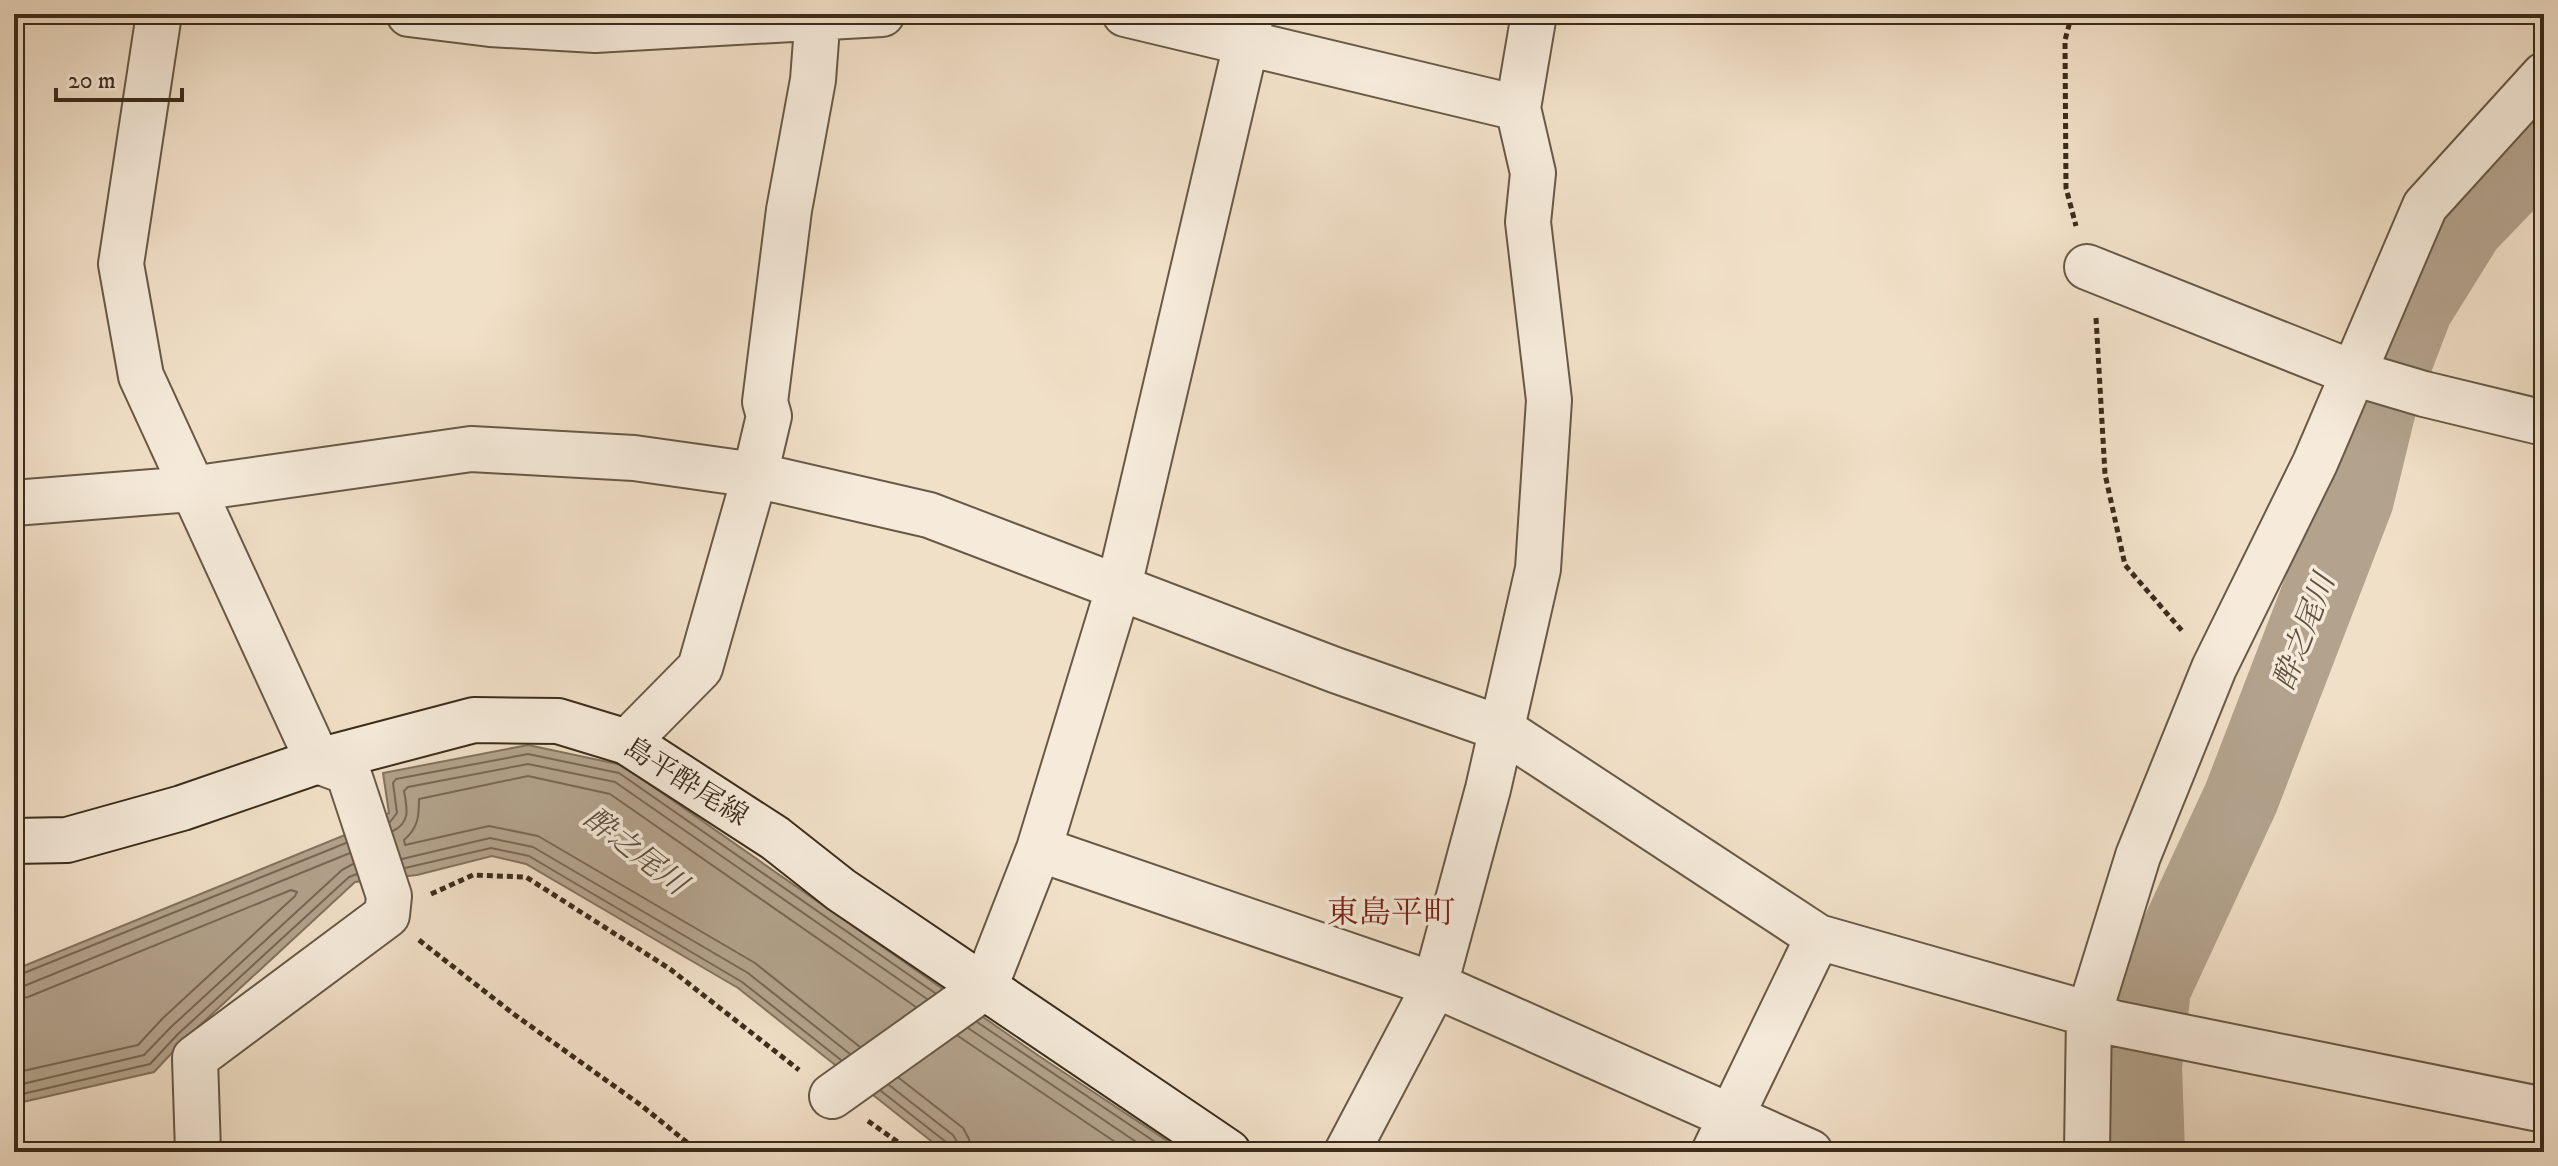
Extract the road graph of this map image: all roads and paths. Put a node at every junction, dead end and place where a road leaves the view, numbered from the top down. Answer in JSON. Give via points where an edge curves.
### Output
{"nodes":[{"id":1,"x":159,"y":14,"type":"edge"},
{"id":2,"x":409,"y":14,"type":"edge"},
{"id":3,"x":882,"y":14,"type":"edge"},
{"id":4,"x":1125,"y":14,"type":"edge"},
{"id":5,"x":1534,"y":14,"type":"edge"},
{"id":6,"x":2072,"y":14,"type":"edge"},
{"id":7,"x":818,"y":17,"type":"edge"},
{"id":8,"x":491,"y":19,"type":"edge"},
{"id":9,"x":1248,"y":29,"type":"edge"},
{"id":10,"x":2544,"y":75,"type":"edge"},
{"id":11,"x":1518,"y":108,"type":"junction"},
{"id":12,"x":2087,"y":267,"type":"junction"},
{"id":13,"x":2353,"y":373,"type":"junction"},
{"id":14,"x":2544,"y":423,"type":"edge"},
{"id":15,"x":755,"y":475,"type":"junction"},
{"id":16,"x":191,"y":489,"type":"junction"},
{"id":17,"x":14,"y":503,"type":"edge"},
{"id":18,"x":1119,"y":586,"type":"junction"},
{"id":19,"x":2214,"y":668,"type":"junction"},
{"id":20,"x":1500,"y":728,"type":"junction"},
{"id":21,"x":627,"y":742,"type":"junction"},
{"id":22,"x":333,"y":766,"type":"junction"},
{"id":23,"x":14,"y":841,"type":"edge"},
{"id":24,"x":1039,"y":849,"type":"junction"},
{"id":25,"x":388,"y":906,"type":"junction"},
{"id":26,"x":1818,"y":937,"type":"junction"},
{"id":27,"x":1435,"y":985,"type":"junction"},
{"id":28,"x":979,"y":992,"type":"junction"},
{"id":29,"x":2102,"y":1018,"type":"junction"},
{"id":30,"x":832,"y":1096,"type":"junction"},
{"id":31,"x":2544,"y":1110,"type":"edge"},
{"id":32,"x":1722,"y":1135,"type":"edge"},
{"id":33,"x":198,"y":1152,"type":"edge"},
{"id":34,"x":699,"y":1152,"type":"edge"},
{"id":35,"x":912,"y":1152,"type":"edge"},
{"id":36,"x":1228,"y":1152,"type":"edge"},
{"id":37,"x":1347,"y":1152,"type":"edge"},
{"id":38,"x":1810,"y":1152,"type":"edge"},
{"id":39,"x":2087,"y":1152,"type":"edge"}],
"edges":[{"from":1,"to":16,"type":"street","via":[[121,264],[141,376]]},
{"from":2,"to":8,"type":"street"},
{"from":3,"to":7,"type":"street"},
{"from":4,"to":9,"type":"street"},
{"from":5,"to":11,"type":"street"},
{"from":6,"to":12,"type":"path","via":[[2065,40],[2066,188]]},
{"from":7,"to":8,"type":"street","via":[[595,30]]},
{"from":7,"to":15,"type":"street","via":[[765,402],[769,416]]},
{"from":9,"to":11,"type":"street"},
{"from":9,"to":18,"type":"street"},
{"from":10,"to":13,"type":"street","via":[[2425,206]]},
{"from":11,"to":20,"type":"street","via":[[1533,173],[1528,222],[1549,400],[1538,569]]},
{"from":12,"to":13,"type":"street"},
{"from":12,"to":19,"type":"path","via":[[2095,297],[2105,474],[2125,565]]},
{"from":13,"to":14,"type":"street"},
{"from":13,"to":19,"type":"street"},
{"from":15,"to":16,"type":"street","via":[[634,458],[471,449]]},
{"from":15,"to":18,"type":"street","via":[[929,515]]},
{"from":15,"to":21,"type":"street","via":[[700,668]]},
{"from":16,"to":17,"type":"street"},
{"from":16,"to":22,"type":"street"},
{"from":18,"to":20,"type":"street"},
{"from":18,"to":24,"type":"street"},
{"from":19,"to":29,"type":"street","via":[[2138,856]]},
{"from":20,"to":26,"type":"street"},
{"from":20,"to":27,"type":"street"},
{"from":21,"to":22,"type":"street","name":"島平酔尾線","via":[[558,721],[474,720]]},
{"from":21,"to":28,"type":"street","name":"島平酔尾線","via":[[775,838]]},
{"from":22,"to":23,"type":"street","name":"島平酔尾線","via":[[67,840]]},
{"from":22,"to":25,"type":"street"},
{"from":24,"to":27,"type":"street"},
{"from":24,"to":28,"type":"street"},
{"from":25,"to":30,"type":"path","via":[[473,875],[526,877],[670,969]]},
{"from":25,"to":33,"type":"street","via":[[195,1058]]},
{"from":25,"to":34,"type":"path","via":[[515,1015]]},
{"from":26,"to":29,"type":"street"},
{"from":26,"to":32,"type":"street"},
{"from":27,"to":32,"type":"street"},
{"from":27,"to":37,"type":"street"},
{"from":28,"to":30,"type":"street"},
{"from":28,"to":36,"type":"street","name":"島平酔尾線"},
{"from":29,"to":31,"type":"street"},
{"from":29,"to":39,"type":"street"},
{"from":30,"to":35,"type":"path"},
{"from":32,"to":38,"type":"street"}]}
